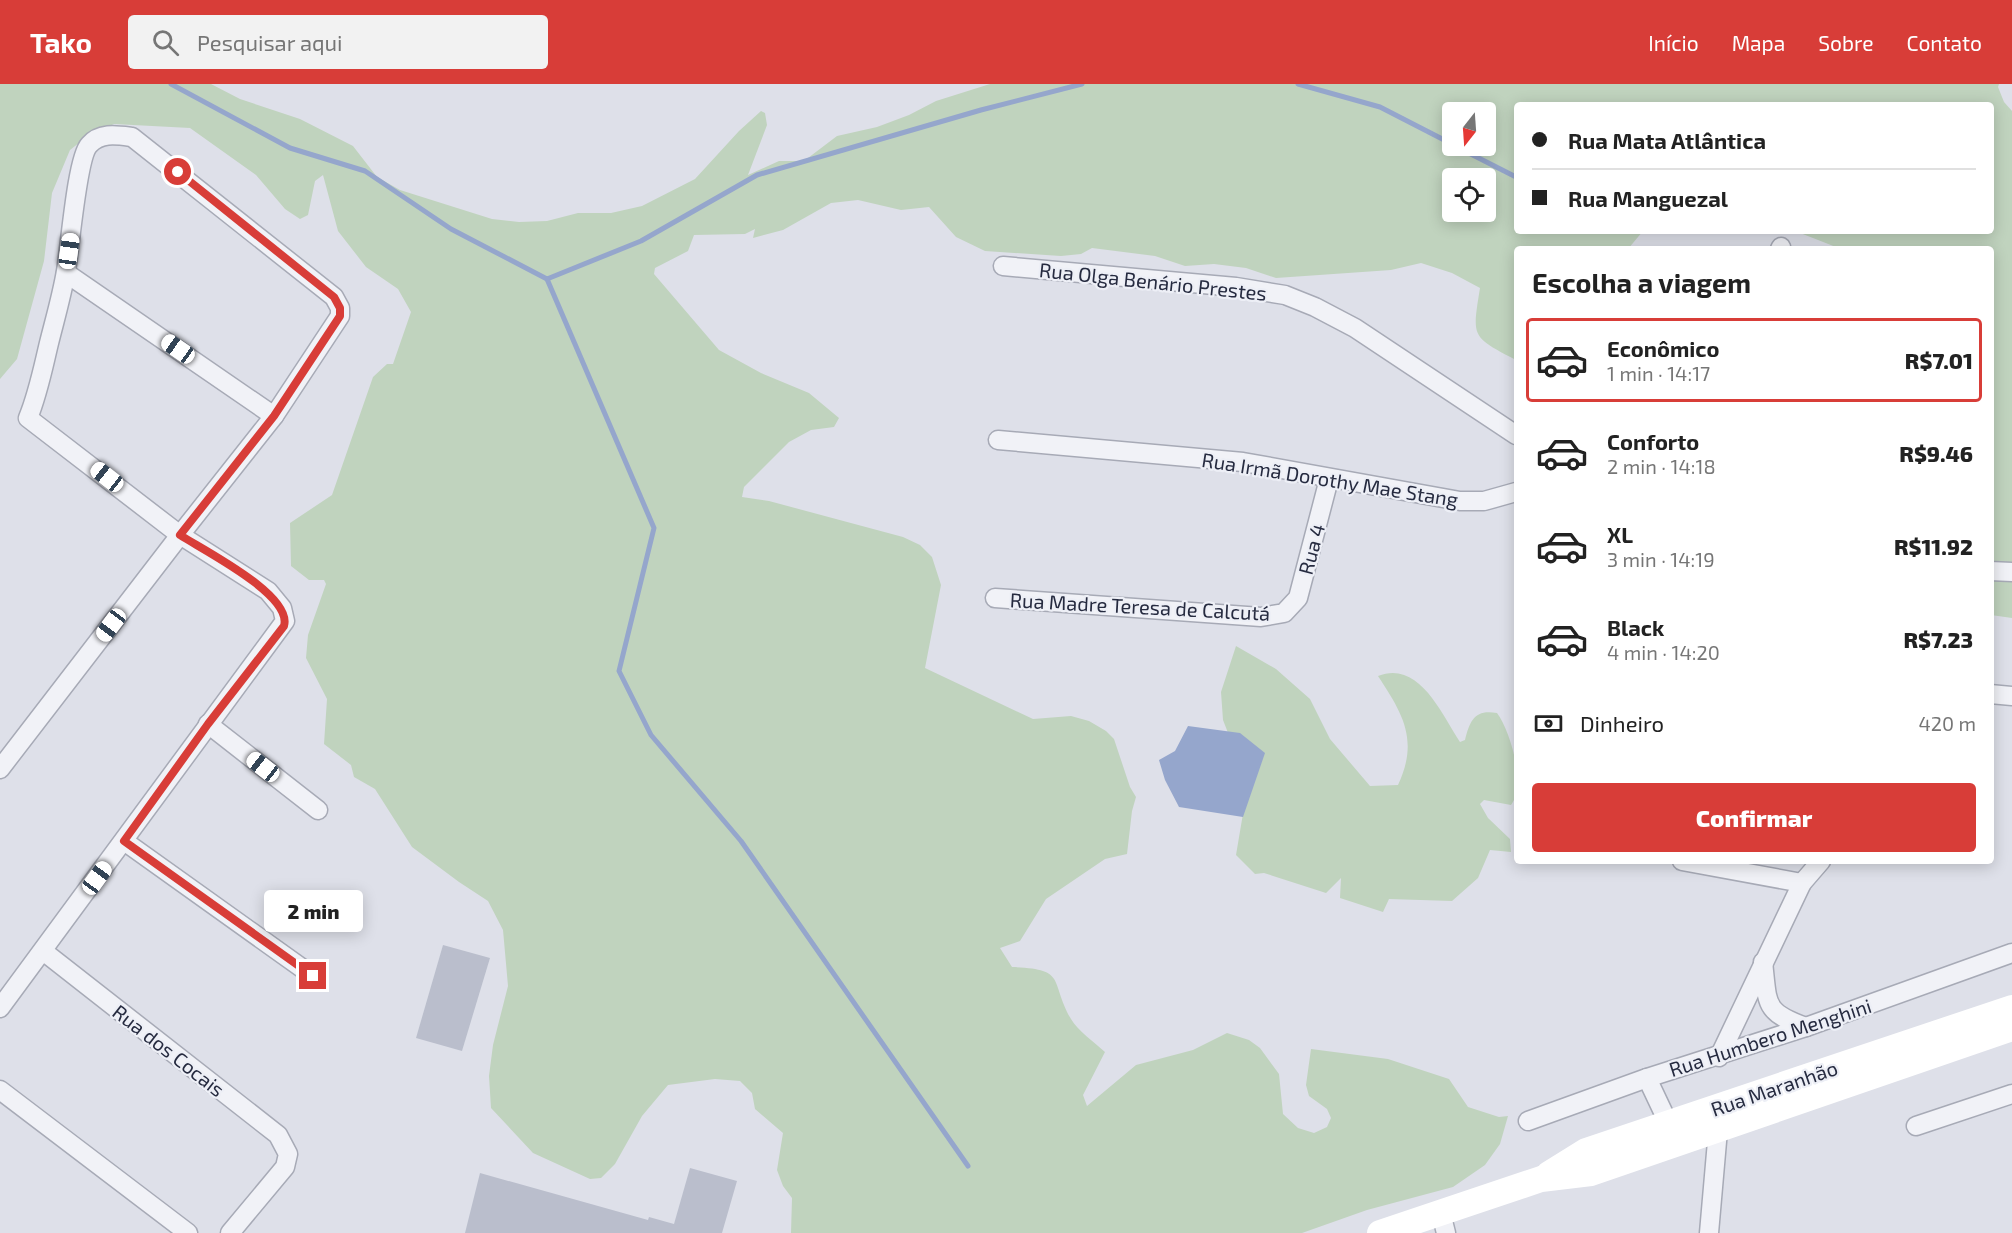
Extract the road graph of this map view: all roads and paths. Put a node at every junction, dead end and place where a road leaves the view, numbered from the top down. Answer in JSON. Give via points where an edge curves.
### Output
{"nodes":[{"id":1,"x":1003,"y":267,"type":"dead end"},
{"id":2,"x":66,"y":273,"type":"junction"},
{"id":3,"x":274,"y":416,"type":"junction"},
{"id":4,"x":1514,"y":434,"type":"edge"},
{"id":5,"x":999,"y":440,"type":"dead end"},
{"id":6,"x":1329,"y":479,"type":"junction"},
{"id":7,"x":1514,"y":493,"type":"edge"},
{"id":8,"x":180,"y":535,"type":"junction"},
{"id":9,"x":1994,"y":571,"type":"edge"},
{"id":10,"x":2012,"y":572,"type":"edge"},
{"id":11,"x":995,"y":598,"type":"dead end"},
{"id":12,"x":1284,"y":613,"type":"joint"},
{"id":13,"x":1994,"y":694,"type":"edge"},
{"id":14,"x":2012,"y":696,"type":"edge"},
{"id":15,"x":208,"y":724,"type":"junction"},
{"id":16,"x":0,"y":769,"type":"edge"},
{"id":17,"x":318,"y":810,"type":"dead end"},
{"id":18,"x":124,"y":841,"type":"junction"},
{"id":19,"x":1698,"y":864,"type":"edge"},
{"id":20,"x":1818,"y":864,"type":"edge"},
{"id":21,"x":1802,"y":883,"type":"junction"},
{"id":22,"x":43,"y":951,"type":"junction"},
{"id":23,"x":2012,"y":953,"type":"edge"},
{"id":24,"x":1763,"y":960,"type":"junction"},
{"id":25,"x":313,"y":976,"type":"dead end"},
{"id":26,"x":0,"y":1008,"type":"edge"},
{"id":27,"x":2012,"y":1008,"type":"edge"},
{"id":28,"x":1806,"y":1027,"type":"junction"},
{"id":29,"x":2012,"y":1028,"type":"edge"},
{"id":30,"x":1719,"y":1057,"type":"junction"},
{"id":31,"x":1647,"y":1078,"type":"junction"},
{"id":32,"x":0,"y":1090,"type":"edge"},
{"id":33,"x":2012,"y":1094,"type":"edge"},
{"id":34,"x":1528,"y":1121,"type":"dead end"},
{"id":35,"x":1916,"y":1126,"type":"dead end"},
{"id":36,"x":1718,"y":1130,"type":"junction"},
{"id":37,"x":1673,"y":1133,"type":"junction"},
{"id":38,"x":1443,"y":1223,"type":"edge"},
{"id":39,"x":188,"y":1233,"type":"edge"},
{"id":40,"x":230,"y":1233,"type":"edge"},
{"id":41,"x":1380,"y":1233,"type":"edge"},
{"id":42,"x":1709,"y":1233,"type":"edge"}],
"edges":[{"from":1,"to":4,"type":"street","name":"Rua Olga Benário Prestes","via":[[1236,287],[1285,295],[1355,328]]},
{"from":2,"to":3,"type":"street"},
{"from":2,"to":3,"type":"street","via":[[87,146],[97,138],[115,134],[132,137],[334,297],[340,308],[340,316]]},
{"from":2,"to":8,"type":"street","via":[[37,397],[28,418]]},
{"from":3,"to":8,"type":"street"},
{"from":5,"to":6,"type":"street","name":"Rua Irmã Dorothy Mae Stang","via":[[1243,462]]},
{"from":6,"to":7,"type":"street","name":"Rua Irmã Dorothy Mae Stang","via":[[1460,501],[1484,501]]},
{"from":6,"to":12,"type":"street","name":"Rua 4","via":[[1298,598]]},
{"from":8,"to":15,"type":"street","via":[[268,591],[282,608],[285,621]]},
{"from":8,"to":16,"type":"street"},
{"from":9,"to":10,"type":"street"},
{"from":11,"to":12,"type":"street","name":"Rua Madre Teresa de Calcutá","via":[[1261,616]]},
{"from":13,"to":14,"type":"street"},
{"from":15,"to":17,"type":"street"},
{"from":15,"to":18,"type":"street"},
{"from":18,"to":22,"type":"street"},
{"from":18,"to":25,"type":"street"},
{"from":19,"to":21,"type":"street"},
{"from":20,"to":21,"type":"street"},
{"from":21,"to":24,"type":"street"},
{"from":22,"to":26,"type":"street"},
{"from":22,"to":40,"type":"street","name":"Rua dos Cocais","via":[[278,1135],[288,1154],[285,1167]]},
{"from":23,"to":28,"type":"street","name":"Rua Humbero Menghini"},
{"from":24,"to":28,"type":"street","via":[[1767,999],[1773,1011]]},
{"from":24,"to":30,"type":"street"},
{"from":27,"to":37,"type":"street","name":"Rua Maranhão"},
{"from":28,"to":30,"type":"street","name":"Rua Humbero Menghini"},
{"from":29,"to":36,"type":"street","name":"Rua Maranhão"},
{"from":30,"to":31,"type":"street","name":"Rua Humbero Menghini"},
{"from":31,"to":34,"type":"street","name":"Rua Humbero Menghini"},
{"from":31,"to":37,"type":"street"},
{"from":32,"to":39,"type":"street"},
{"from":33,"to":35,"type":"street"},
{"from":36,"to":37,"type":"street","name":"Rua Maranhão"},
{"from":36,"to":42,"type":"street"},
{"from":37,"to":38,"type":"street","name":"Rua Maranhão","via":[[1591,1173],[1541,1179]]},
{"from":38,"to":41,"type":"street","name":"Rua Maranhão"}]}
